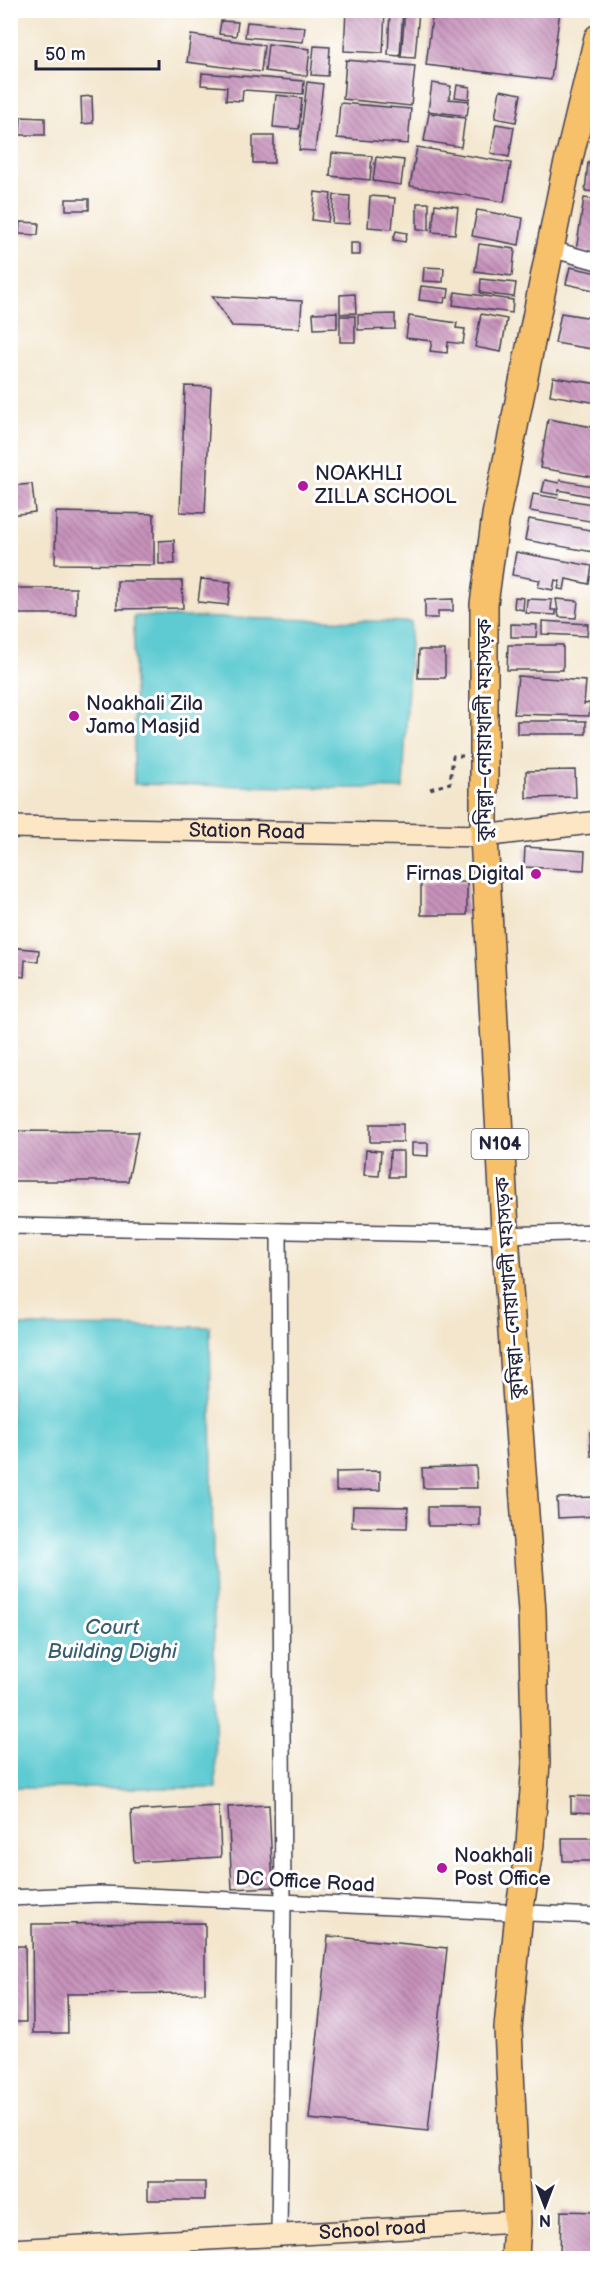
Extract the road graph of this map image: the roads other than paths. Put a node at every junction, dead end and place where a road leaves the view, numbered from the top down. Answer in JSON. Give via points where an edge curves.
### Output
{"nodes":[{"id":1,"x":597,"y":38,"type":"edge"},
{"id":2,"x":551,"y":249,"type":"junction"},
{"id":3,"x":597,"y":262,"type":"edge"},
{"id":4,"x":597,"y":822,"type":"edge"},
{"id":5,"x":10,"y":827,"type":"edge"},
{"id":6,"x":484,"y":836,"type":"junction"},
{"id":7,"x":10,"y":1226,"type":"edge"},
{"id":8,"x":279,"y":1231,"type":"junction"},
{"id":9,"x":597,"y":1232,"type":"edge"},
{"id":10,"x":505,"y":1235,"type":"junction"},
{"id":11,"x":10,"y":1898,"type":"edge"},
{"id":12,"x":283,"y":1902,"type":"junction"},
{"id":13,"x":519,"y":1913,"type":"junction"},
{"id":14,"x":597,"y":1916,"type":"edge"},
{"id":15,"x":517,"y":2222,"type":"junction"},
{"id":16,"x":279,"y":2235,"type":"junction"},
{"id":17,"x":10,"y":2250,"type":"edge"},
{"id":18,"x":515,"y":2259,"type":"edge"}],
"edges":[{"from":1,"to":2,"type":"highway","name":"কুমিল্লা–নোয়াখালী মহাসড়ক","number":"N104"},
{"from":2,"to":3,"type":"street"},
{"from":2,"to":6,"type":"highway","name":"কুমিল্লা–নোয়াখালী মহাসড়ক","number":"N104","via":[[484,604]]},
{"from":4,"to":6,"type":"street","name":"Station Road"},
{"from":5,"to":6,"type":"street","name":"Station Road"},
{"from":6,"to":10,"type":"highway","name":"কুমিল্লা–নোয়াখালী মহাসড়ক","number":"N104"},
{"from":7,"to":8,"type":"street"},
{"from":8,"to":10,"type":"street"},
{"from":8,"to":12,"type":"street"},
{"from":9,"to":10,"type":"street"},
{"from":10,"to":13,"type":"highway","name":"কুমিল্লা–নোয়াখালী মহাসড়ক","number":"N104","via":[[532,1612],[536,1763],[530,1845]]},
{"from":11,"to":12,"type":"street","name":"DC Office Road","via":[[100,1894]]},
{"from":12,"to":13,"type":"street","name":"DC Office Road"},
{"from":12,"to":16,"type":"street"},
{"from":13,"to":14,"type":"street","name":"DC Office Road"},
{"from":13,"to":15,"type":"highway","name":"কুমিল্লা–নোয়াখালী মহাসড়ক","number":"N104","via":[[508,2028]]},
{"from":15,"to":16,"type":"street","name":"School road"},
{"from":15,"to":18,"type":"highway","name":"কুমিল্লা–নোয়াখালী মহাসড়ক","number":"N104"},
{"from":16,"to":17,"type":"street","name":"School road"}]}
